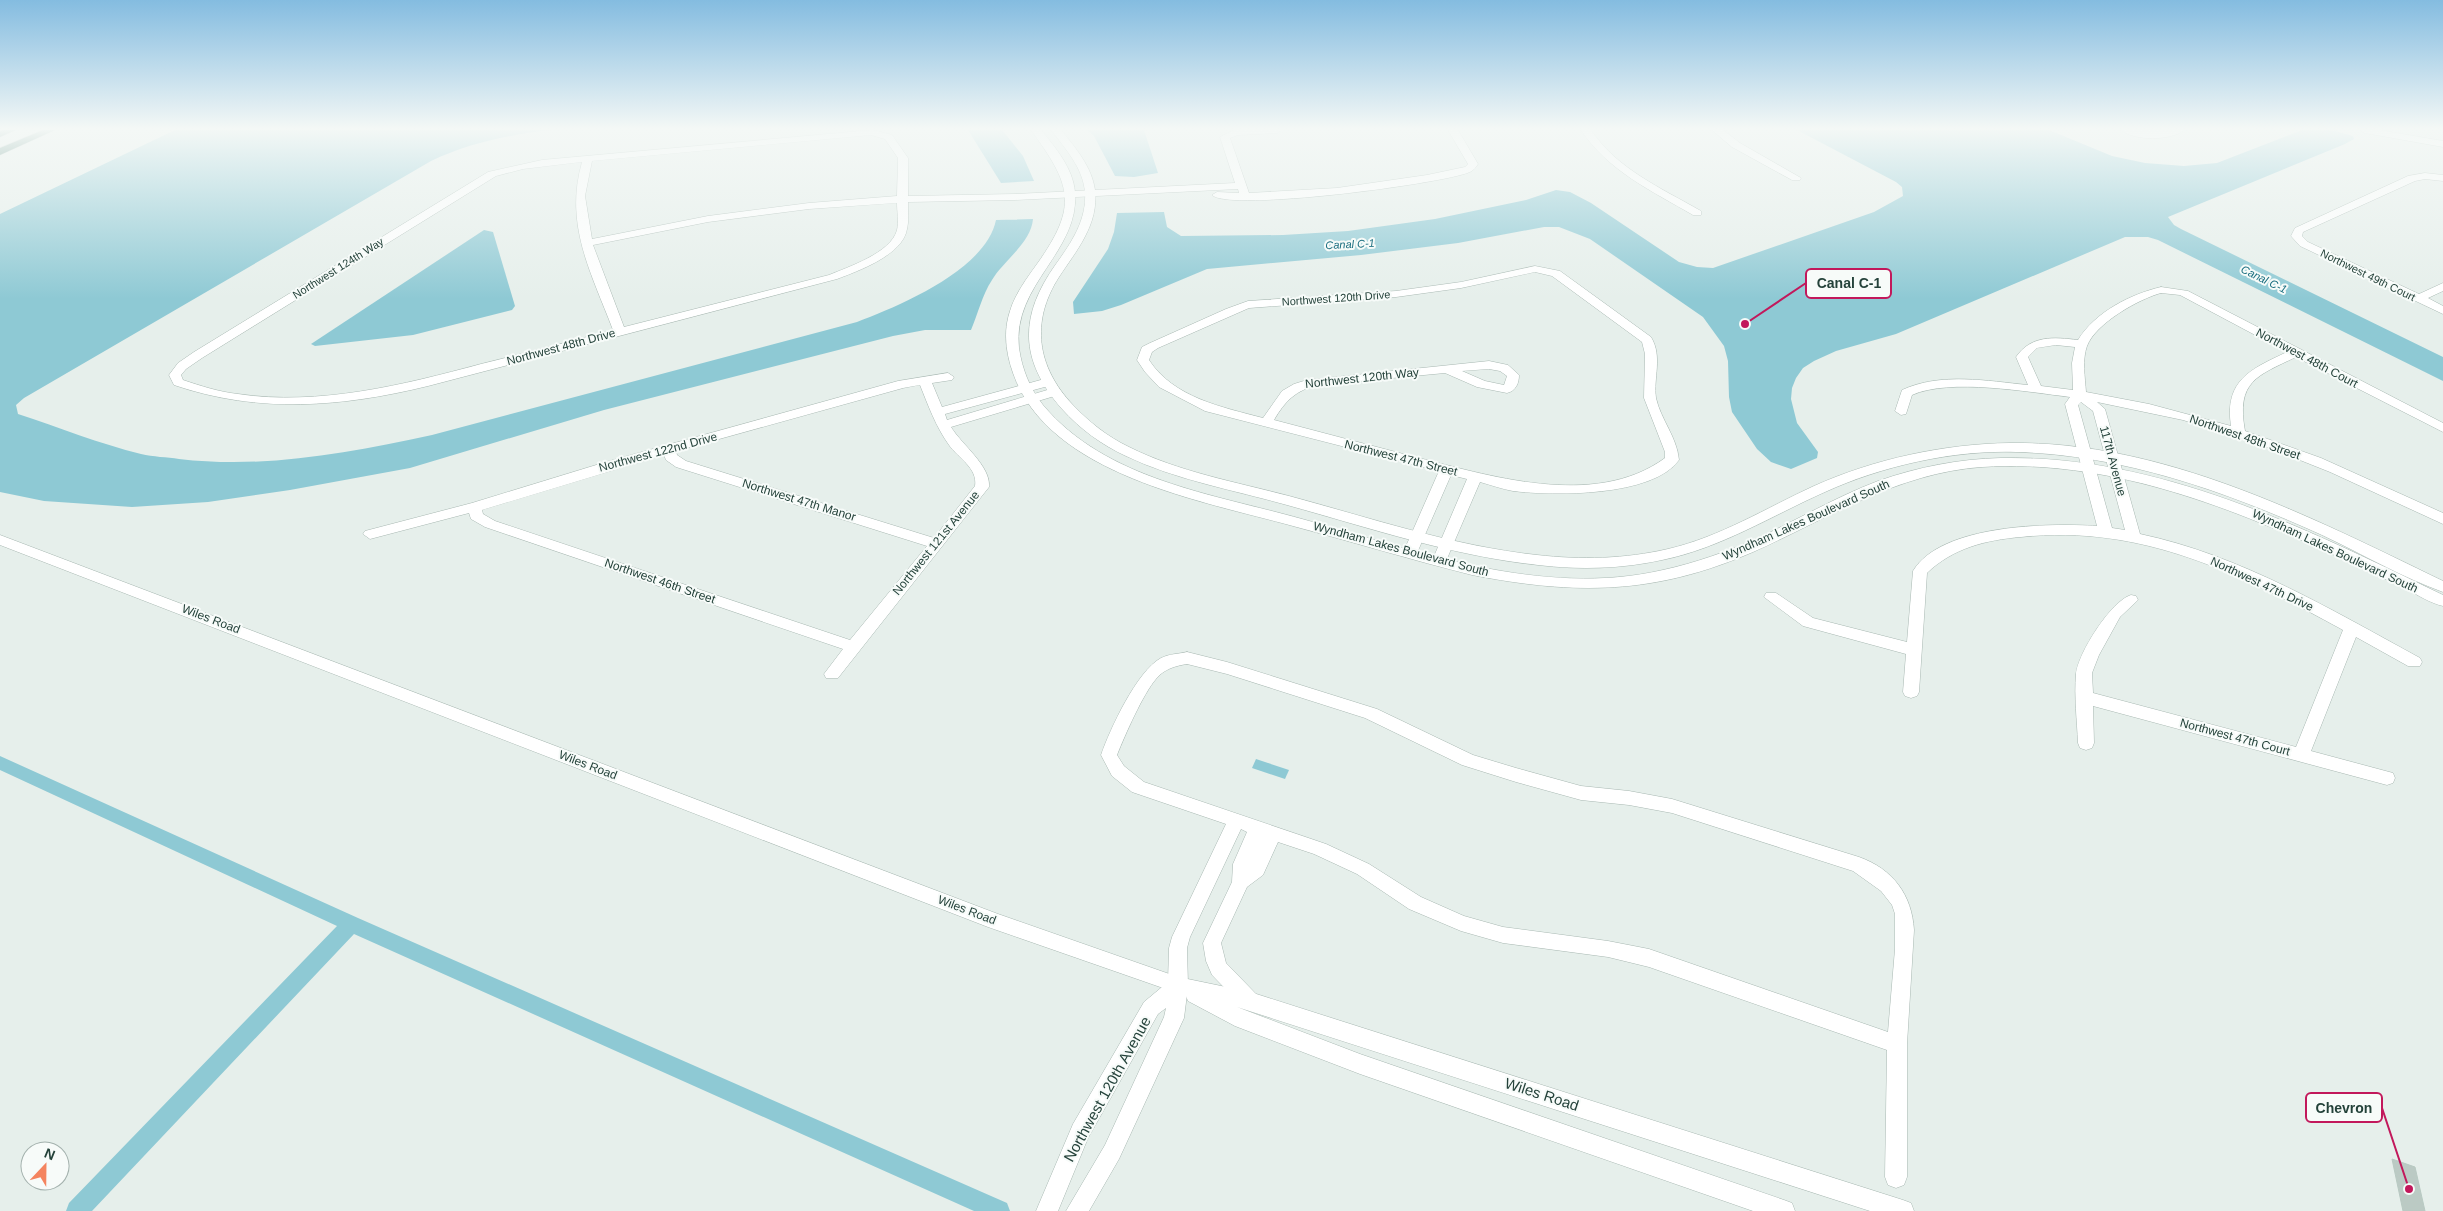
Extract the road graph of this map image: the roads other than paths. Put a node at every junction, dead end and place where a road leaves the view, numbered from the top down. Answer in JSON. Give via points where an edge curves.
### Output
{"nodes":[{"id":1,"x":1241,"y":186,"type":"edge"},
{"id":2,"x":470,"y":187,"type":"edge"},
{"id":3,"x":582,"y":187,"type":"edge"},
{"id":4,"x":903,"y":187,"type":"edge"},
{"id":5,"x":1067,"y":187,"type":"edge"},
{"id":6,"x":1086,"y":187,"type":"edge"},
{"id":7,"x":1234,"y":187,"type":"edge"},
{"id":8,"x":1370,"y":187,"type":"edge"},
{"id":9,"x":1653,"y":187,"type":"edge"},
{"id":10,"x":2393,"y":187,"type":"edge"},
{"id":11,"x":1089,"y":197,"type":"junction"},
{"id":12,"x":1245,"y":197,"type":"junction"},
{"id":13,"x":1070,"y":198,"type":"junction"},
{"id":14,"x":904,"y":199,"type":"junction"},
{"id":15,"x":1697,"y":213,"type":"dead end"},
{"id":16,"x":588,"y":243,"type":"junction"},
{"id":17,"x":2443,"y":286,"type":"edge"},
{"id":18,"x":2418,"y":299,"type":"junction"},
{"id":19,"x":2443,"y":310,"type":"edge"},
{"id":20,"x":620,"y":332,"type":"junction"},
{"id":21,"x":2082,"y":344,"type":"junction"},
{"id":22,"x":2296,"y":352,"type":"junction"},
{"id":23,"x":1143,"y":360,"type":"joint"},
{"id":24,"x":1447,"y":369,"type":"dead end"},
{"id":25,"x":175,"y":375,"type":"joint"},
{"id":26,"x":948,"y":377,"type":"dead end"},
{"id":27,"x":924,"y":380,"type":"junction"},
{"id":28,"x":1051,"y":387,"type":"junction"},
{"id":29,"x":2036,"y":388,"type":"junction"},
{"id":30,"x":1028,"y":393,"type":"junction"},
{"id":31,"x":2080,"y":395,"type":"junction"},
{"id":32,"x":1901,"y":411,"type":"dead end"},
{"id":33,"x":940,"y":419,"type":"junction"},
{"id":34,"x":1266,"y":423,"type":"junction"},
{"id":35,"x":2443,"y":428,"type":"edge"},
{"id":36,"x":2238,"y":432,"type":"junction"},
{"id":37,"x":669,"y":450,"type":"junction"},
{"id":38,"x":2084,"y":453,"type":"junction"},
{"id":39,"x":2111,"y":457,"type":"junction"},
{"id":40,"x":1672,"y":460,"type":"joint"},
{"id":41,"x":2087,"y":467,"type":"junction"},
{"id":42,"x":1446,"y":470,"type":"junction"},
{"id":43,"x":2116,"y":472,"type":"junction"},
{"id":44,"x":1475,"y":477,"type":"junction"},
{"id":45,"x":475,"y":507,"type":"junction"},
{"id":46,"x":2443,"y":519,"type":"edge"},
{"id":47,"x":2106,"y":532,"type":"junction"},
{"id":48,"x":370,"y":534,"type":"dead end"},
{"id":49,"x":2133,"y":535,"type":"junction"},
{"id":50,"x":1417,"y":536,"type":"junction"},
{"id":51,"x":0,"y":540,"type":"edge"},
{"id":52,"x":935,"y":543,"type":"junction"},
{"id":53,"x":1447,"y":544,"type":"junction"},
{"id":54,"x":1410,"y":553,"type":"junction"},
{"id":55,"x":1439,"y":561,"type":"junction"},
{"id":56,"x":2443,"y":587,"type":"edge"},
{"id":57,"x":1771,"y":597,"type":"dead end"},
{"id":58,"x":2132,"y":600,"type":"dead end"},
{"id":59,"x":2443,"y":602,"type":"edge"},
{"id":60,"x":2352,"y":628,"type":"junction"},
{"id":61,"x":853,"y":647,"type":"junction"},
{"id":62,"x":1914,"y":650,"type":"junction"},
{"id":63,"x":2414,"y":662,"type":"dead end"},
{"id":64,"x":832,"y":674,"type":"dead end"},
{"id":65,"x":1911,"y":692,"type":"dead end"},
{"id":66,"x":2084,"y":697,"type":"junction"},
{"id":67,"x":2086,"y":743,"type":"dead end"},
{"id":68,"x":2302,"y":754,"type":"junction"},
{"id":69,"x":2387,"y":778,"type":"dead end"},
{"id":70,"x":1237,"y":820,"type":"junction"},
{"id":71,"x":1266,"y":830,"type":"junction"},
{"id":72,"x":1223,"y":849,"type":"junction"},
{"id":73,"x":1245,"y":856,"type":"junction"},
{"id":74,"x":1241,"y":882,"type":"junction"},
{"id":75,"x":1178,"y":986,"type":"junction"},
{"id":76,"x":1250,"y":1001,"type":"junction"},
{"id":77,"x":1897,"y":1044,"type":"junction"},
{"id":78,"x":1896,"y":1177,"type":"dead end"},
{"id":79,"x":1047,"y":1211,"type":"edge"},
{"id":80,"x":1077,"y":1211,"type":"edge"},
{"id":81,"x":1784,"y":1211,"type":"edge"},
{"id":82,"x":1903,"y":1211,"type":"edge"}],
"edges":[{"from":1,"to":12,"type":"street"},
{"from":2,"to":25,"type":"street","name":"Northwest 124th Way","via":[[206,350],[182,366]]},
{"from":3,"to":16,"type":"street","via":[[581,216]]},
{"from":4,"to":14,"type":"street","name":"Northwest 48th Drive"},
{"from":5,"to":13,"type":"street"},
{"from":6,"to":11,"type":"street","name":"Wyndham Lakes Boulevard South"},
{"from":7,"to":11,"type":"street"},
{"from":8,"to":12,"type":"street"},
{"from":9,"to":15,"type":"street"},
{"from":10,"to":18,"type":"street","name":"Northwest 49th Court","via":[[2299,230],[2296,236],[2304,244]]},
{"from":11,"to":12,"type":"street","via":[[1207,194]]},
{"from":11,"to":13,"type":"street"},
{"from":11,"to":28,"type":"street","name":"Wyndham Lakes Boulevard South","via":[[1086,223],[1080,239],[1049,282],[1038,305],[1033,329],[1039,364]]},
{"from":13,"to":14,"type":"street","via":[[1014,206]]},
{"from":13,"to":30,"type":"street","name":"Wyndham Lakes Boulevard South","via":[[1059,238],[1027,284],[1014,316],[1011,345]]},
{"from":14,"to":16,"type":"street","via":[[761,211]]},
{"from":14,"to":20,"type":"street","name":"Northwest 48th Drive","via":[[902,232],[897,242],[864,266],[833,277]]},
{"from":16,"to":20,"type":"street"},
{"from":17,"to":18,"type":"street"},
{"from":18,"to":19,"type":"street","name":"Northwest 49th Court"},
{"from":20,"to":25,"type":"street","name":"Northwest 48th Drive","via":[[424,383],[359,396],[255,400],[190,387],[178,382]]},
{"from":21,"to":22,"type":"street","name":"Northwest 48th Court","via":[[2092,330],[2127,304],[2159,290],[2171,290],[2184,293]]},
{"from":21,"to":29,"type":"street","via":[[2039,342],[2026,348],[2022,356]]},
{"from":21,"to":31,"type":"street","name":"117th Avenue","via":[[2078,369]]},
{"from":22,"to":35,"type":"street","name":"Northwest 48th Court"},
{"from":22,"to":36,"type":"street","via":[[2242,386],[2236,397]]},
{"from":23,"to":34,"type":"street","name":"Northwest 47th Street","via":[[1150,372],[1167,387],[1210,408]]},
{"from":23,"to":40,"type":"street","name":"Northwest 120th Drive","via":[[1146,350],[1159,342],[1180,336],[1226,311],[1248,305],[1396,294],[1545,270],[1556,273],[1647,340],[1652,350],[1650,396],[1656,418],[1673,452]]},
{"from":24,"to":34,"type":"street","name":"Northwest 120th Way","via":[[1298,385],[1281,398]]},
{"from":26,"to":27,"type":"street","name":"Northwest 122nd Drive"},
{"from":27,"to":33,"type":"street","name":"Northwest 121st Avenue"},
{"from":27,"to":37,"type":"street","name":"Northwest 122nd Drive"},
{"from":28,"to":30,"type":"street"},
{"from":28,"to":50,"type":"street","name":"Wyndham Lakes Boulevard South","via":[[1068,409],[1100,436],[1150,462]]},
{"from":29,"to":31,"type":"street","name":"Northwest 48th Street"},
{"from":29,"to":32,"type":"street","name":"Northwest 48th Street","via":[[1948,385],[1915,388],[1906,393]]},
{"from":30,"to":33,"type":"street"},
{"from":30,"to":54,"type":"street","name":"Wyndham Lakes Boulevard South","via":[[1050,420],[1084,447],[1120,468],[1173,488]]},
{"from":31,"to":36,"type":"street","name":"Northwest 48th Street","via":[[2139,405]]},
{"from":31,"to":38,"type":"street","name":"117th Avenue","via":[[2071,404]]},
{"from":31,"to":39,"type":"street","name":"117th Avenue","via":[[2099,409]]},
{"from":33,"to":52,"type":"street","name":"Northwest 121st Avenue","via":[[954,443],[979,470],[983,479],[982,487]]},
{"from":34,"to":42,"type":"street","name":"Northwest 47th Street"},
{"from":36,"to":46,"type":"street","name":"Northwest 48th Street","via":[[2322,464]]},
{"from":37,"to":45,"type":"street","name":"Northwest 122nd Drive"},
{"from":37,"to":52,"type":"street","name":"Northwest 47th Manor","via":[[671,457],[681,464]]},
{"from":38,"to":39,"type":"street","name":"Wyndham Lakes Boulevard South"},
{"from":38,"to":41,"type":"street","name":"117th Avenue"},
{"from":38,"to":53,"type":"street","name":"Wyndham Lakes Boulevard South","via":[[2000,448],[1944,452],[1859,473],[1716,539],[1633,560],[1553,562],[1503,557]]},
{"from":39,"to":43,"type":"street","name":"117th Avenue"},
{"from":39,"to":56,"type":"street","name":"Wyndham Lakes Boulevard South","via":[[2184,475],[2276,508]]},
{"from":40,"to":44,"type":"street","name":"Northwest 47th Street","via":[[1665,467],[1642,477],[1605,487],[1532,488]]},
{"from":41,"to":43,"type":"street","name":"Wyndham Lakes Boulevard South"},
{"from":41,"to":47,"type":"street","name":"117th Avenue"},
{"from":41,"to":55,"type":"street","name":"Wyndham Lakes Boulevard South","via":[[1984,463],[1904,477],[1748,549],[1695,568],[1643,580],[1585,583],[1540,580]]},
{"from":42,"to":44,"type":"street","name":"Northwest 47th Street"},
{"from":42,"to":50,"type":"street"},
{"from":43,"to":49,"type":"street","name":"117th Avenue"},
{"from":43,"to":59,"type":"street","name":"Wyndham Lakes Boulevard South","via":[[2188,490],[2267,518]]},
{"from":44,"to":53,"type":"street"},
{"from":45,"to":48,"type":"street","name":"Northwest 122nd Drive"},
{"from":45,"to":61,"type":"street","name":"Northwest 46th Street","via":[[476,516],[490,524]]},
{"from":47,"to":49,"type":"street","name":"Northwest 47th Drive"},
{"from":47,"to":62,"type":"street","name":"Northwest 47th Drive","via":[[2032,528],[1956,546],[1930,560],[1920,571]]},
{"from":49,"to":60,"type":"street","name":"Northwest 47th Drive","via":[[2225,564]]},
{"from":50,"to":53,"type":"street","name":"Wyndham Lakes Boulevard South"},
{"from":50,"to":54,"type":"street"},
{"from":51,"to":75,"type":"street","name":"Wiles Road","via":[[995,921]]},
{"from":52,"to":61,"type":"street","name":"Northwest 121st Avenue"},
{"from":53,"to":55,"type":"street"},
{"from":54,"to":55,"type":"street","name":"Wyndham Lakes Boulevard South"},
{"from":57,"to":62,"type":"street","via":[[1808,622]]},
{"from":58,"to":66,"type":"street","via":[[2115,613],[2091,655],[2084,673]]},
{"from":60,"to":63,"type":"street","name":"Northwest 47th Drive"},
{"from":60,"to":68,"type":"street"},
{"from":61,"to":64,"type":"street","name":"Northwest 121st Avenue"},
{"from":62,"to":65,"type":"street","name":"Northwest 47th Drive"},
{"from":66,"to":67,"type":"street"},
{"from":66,"to":68,"type":"street","name":"Northwest 47th Court"},
{"from":68,"to":69,"type":"street","name":"Northwest 47th Court"},
{"from":70,"to":71,"type":"street"},
{"from":70,"to":72,"type":"street"},
{"from":70,"to":77,"type":"street","via":[[1138,787],[1118,771],[1110,755],[1116,736],[1151,674],[1167,662],[1187,658],[1227,668],[1371,713],[1468,760],[1492,768],[1580,793],[1672,806],[1859,865],[1885,882],[1901,904],[1905,925]]},
{"from":71,"to":73,"type":"street"},
{"from":71,"to":74,"type":"street","via":[[1256,870]]},
{"from":71,"to":77,"type":"street","via":[[1320,849],[1363,870],[1415,904],[1461,923],[1503,935],[1608,949],[1649,958]]},
{"from":72,"to":73,"type":"street"},
{"from":72,"to":75,"type":"street","via":[[1181,937]]},
{"from":73,"to":74,"type":"street"},
{"from":74,"to":76,"type":"street","via":[[1215,934],[1211,953],[1218,970]]},
{"from":75,"to":76,"type":"street","name":"Wiles Road"},
{"from":75,"to":79,"type":"street","name":"Northwest 120th Avenue","via":[[1151,1008],[1080,1131]]},
{"from":75,"to":80,"type":"street","name":"Northwest 120th Avenue","via":[[1174,1018],[1112,1152]]},
{"from":75,"to":81,"type":"street","name":"Wiles Road","via":[[1242,1020],[1360,1064]]},
{"from":76,"to":82,"type":"street","name":"Wiles Road"},
{"from":77,"to":78,"type":"street"}]}
